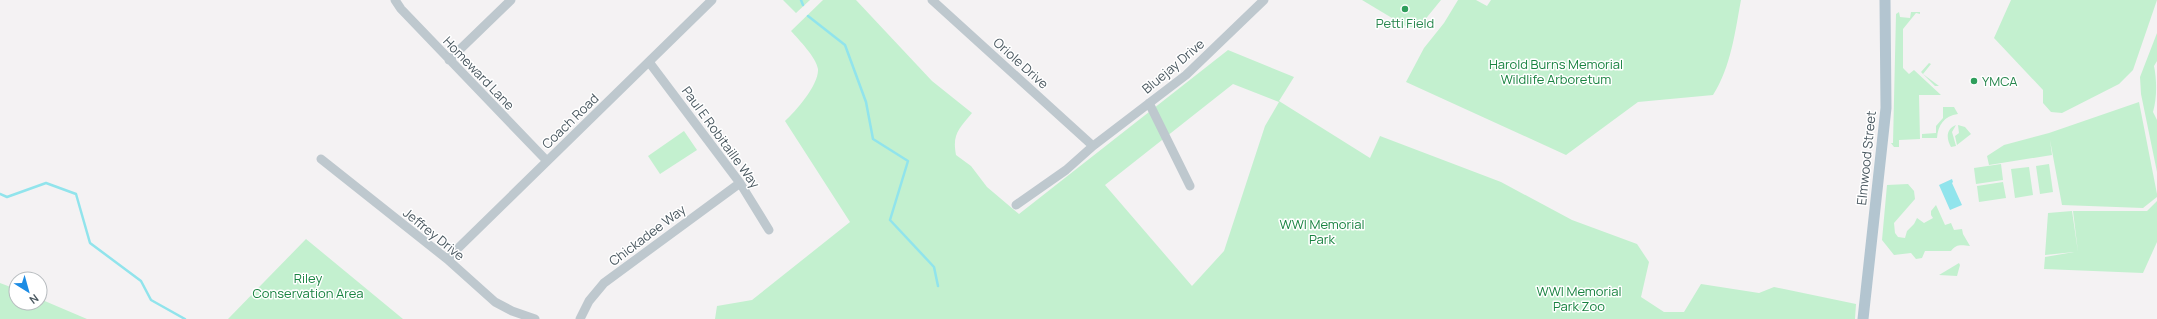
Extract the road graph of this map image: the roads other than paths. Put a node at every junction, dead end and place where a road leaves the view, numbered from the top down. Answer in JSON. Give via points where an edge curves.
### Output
{"nodes":[{"id":1,"x":395,"y":0,"type":"edge"},
{"id":2,"x":511,"y":0,"type":"edge"},
{"id":3,"x":712,"y":0,"type":"edge"},
{"id":4,"x":932,"y":0,"type":"edge"},
{"id":5,"x":1264,"y":0,"type":"edge"},
{"id":6,"x":1885,"y":0,"type":"edge"},
{"id":7,"x":449,"y":60,"type":"junction"},
{"id":8,"x":649,"y":62,"type":"junction"},
{"id":9,"x":1149,"y":103,"type":"junction"},
{"id":10,"x":1093,"y":146,"type":"junction"},
{"id":11,"x":322,"y":159,"type":"dead end"},
{"id":12,"x":548,"y":161,"type":"junction"},
{"id":13,"x":740,"y":183,"type":"junction"},
{"id":14,"x":1190,"y":186,"type":"dead end"},
{"id":15,"x":1016,"y":205,"type":"dead end"},
{"id":16,"x":769,"y":230,"type":"dead end"},
{"id":17,"x":446,"y":260,"type":"junction"},
{"id":18,"x":535,"y":319,"type":"edge"},
{"id":19,"x":580,"y":319,"type":"edge"},
{"id":20,"x":1863,"y":319,"type":"edge"}],
"edges":[{"from":1,"to":7,"type":"street","name":"Homeward Lane","via":[[400,9]]},
{"from":2,"to":7,"type":"street"},
{"from":3,"to":8,"type":"street","name":"Coach Road"},
{"from":4,"to":10,"type":"street","name":"Oriole Drive"},
{"from":5,"to":9,"type":"street","name":"Bluejay Drive","via":[[1186,75]]},
{"from":6,"to":20,"type":"main road","name":"Elmwood Street","via":[[1886,108]]},
{"from":7,"to":12,"type":"street","name":"Homeward Lane"},
{"from":8,"to":12,"type":"street","name":"Coach Road"},
{"from":8,"to":13,"type":"street","name":"Paul E Robitaille Way"},
{"from":9,"to":10,"type":"street","name":"Bluejay Drive"},
{"from":9,"to":14,"type":"street"},
{"from":10,"to":15,"type":"street","name":"Bluejay Drive","via":[[1066,170]]},
{"from":11,"to":17,"type":"street","name":"Jeffrey Drive"},
{"from":12,"to":17,"type":"street","name":"Coach Road"},
{"from":13,"to":16,"type":"street","name":"Paul E Robitaille Way"},
{"from":13,"to":19,"type":"street","name":"Chickadee Way","via":[[604,283],[589,301]]},
{"from":17,"to":18,"type":"street","name":"Jeffrey Drive","via":[[495,302]]}]}
